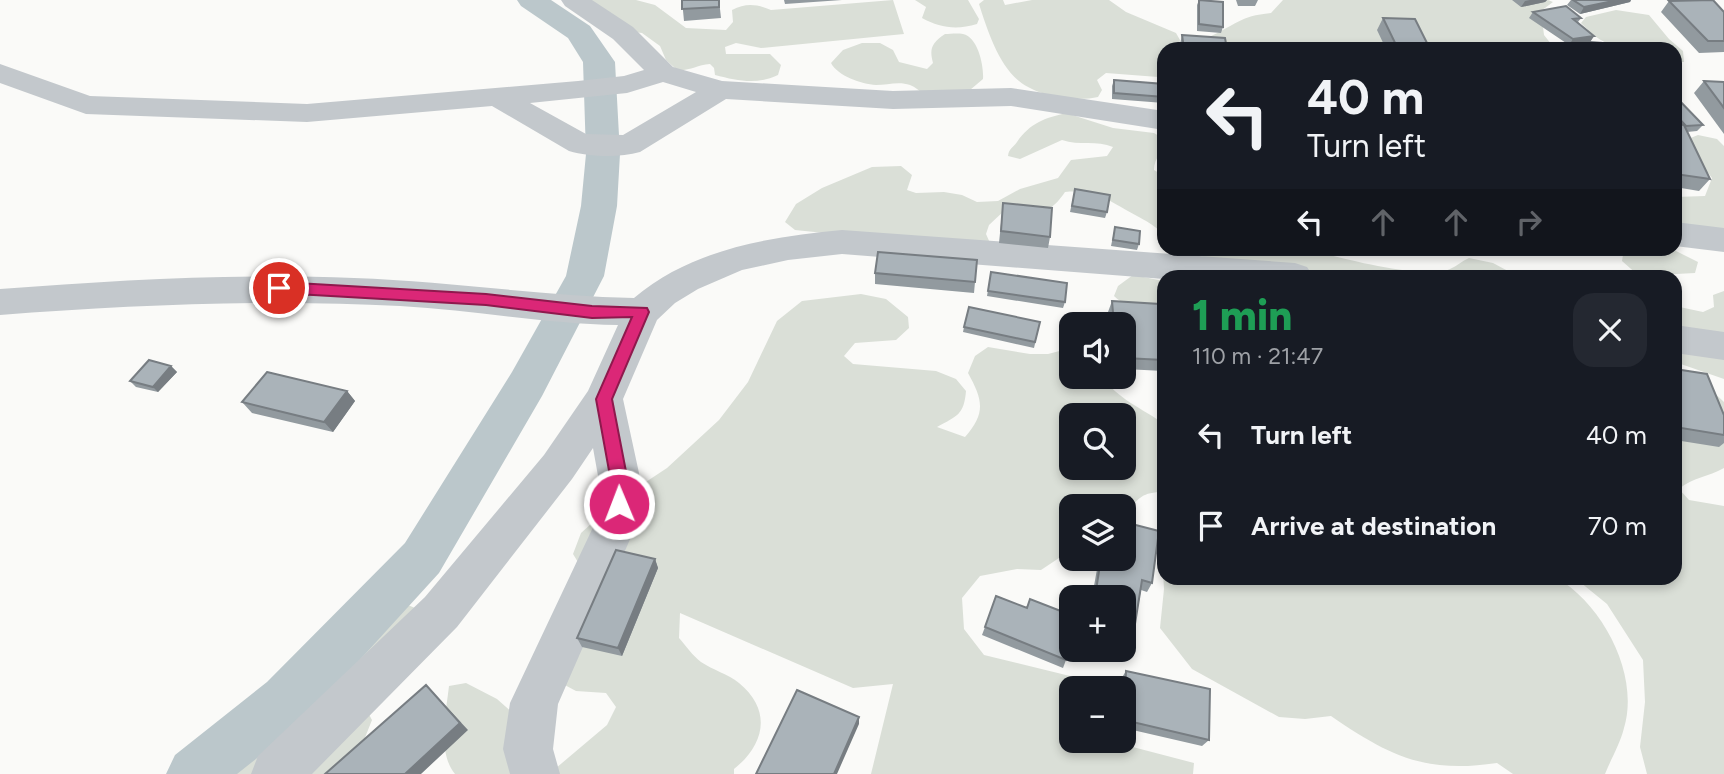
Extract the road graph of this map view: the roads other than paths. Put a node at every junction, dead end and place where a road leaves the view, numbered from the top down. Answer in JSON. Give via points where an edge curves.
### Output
{"nodes":[{"id":1,"x":574,"y":0,"type":"edge"},
{"id":2,"x":0,"y":73,"type":"edge"},
{"id":3,"x":663,"y":73,"type":"junction"},
{"id":4,"x":720,"y":90,"type":"junction"},
{"id":5,"x":496,"y":96,"type":"junction"},
{"id":6,"x":1157,"y":120,"type":"edge"},
{"id":7,"x":1682,"y":235,"type":"edge"},
{"id":8,"x":1724,"y":240,"type":"edge"},
{"id":9,"x":1215,"y":270,"type":"edge"},
{"id":10,"x":0,"y":302,"type":"edge"},
{"id":11,"x":642,"y":312,"type":"junction"},
{"id":12,"x":1682,"y":340,"type":"edge"},
{"id":13,"x":1724,"y":346,"type":"edge"},
{"id":14,"x":604,"y":399,"type":"junction"},
{"id":15,"x":276,"y":774,"type":"edge"},
{"id":16,"x":535,"y":774,"type":"edge"}],
"edges":[{"from":1,"to":3,"type":"street","via":[[623,33]]},
{"from":2,"to":5,"type":"street","via":[[86,105],[307,113]]},
{"from":3,"to":4,"type":"street"},
{"from":3,"to":5,"type":"street","via":[[627,85]]},
{"from":4,"to":5,"type":"street","via":[[629,145],[580,144]]},
{"from":4,"to":6,"type":"street","via":[[893,100],[1011,97]]},
{"from":7,"to":8,"type":"street"},
{"from":9,"to":11,"type":"street","via":[[842,242],[782,247],[720,263],[656,298]]},
{"from":10,"to":11,"type":"street","via":[[279,288]]},
{"from":11,"to":14,"type":"street"},
{"from":12,"to":13,"type":"street"},
{"from":14,"to":15,"type":"street","via":[[558,467],[442,612]]},
{"from":14,"to":16,"type":"street","via":[[621,487],[617,521],[534,703],[528,749]]}]}
